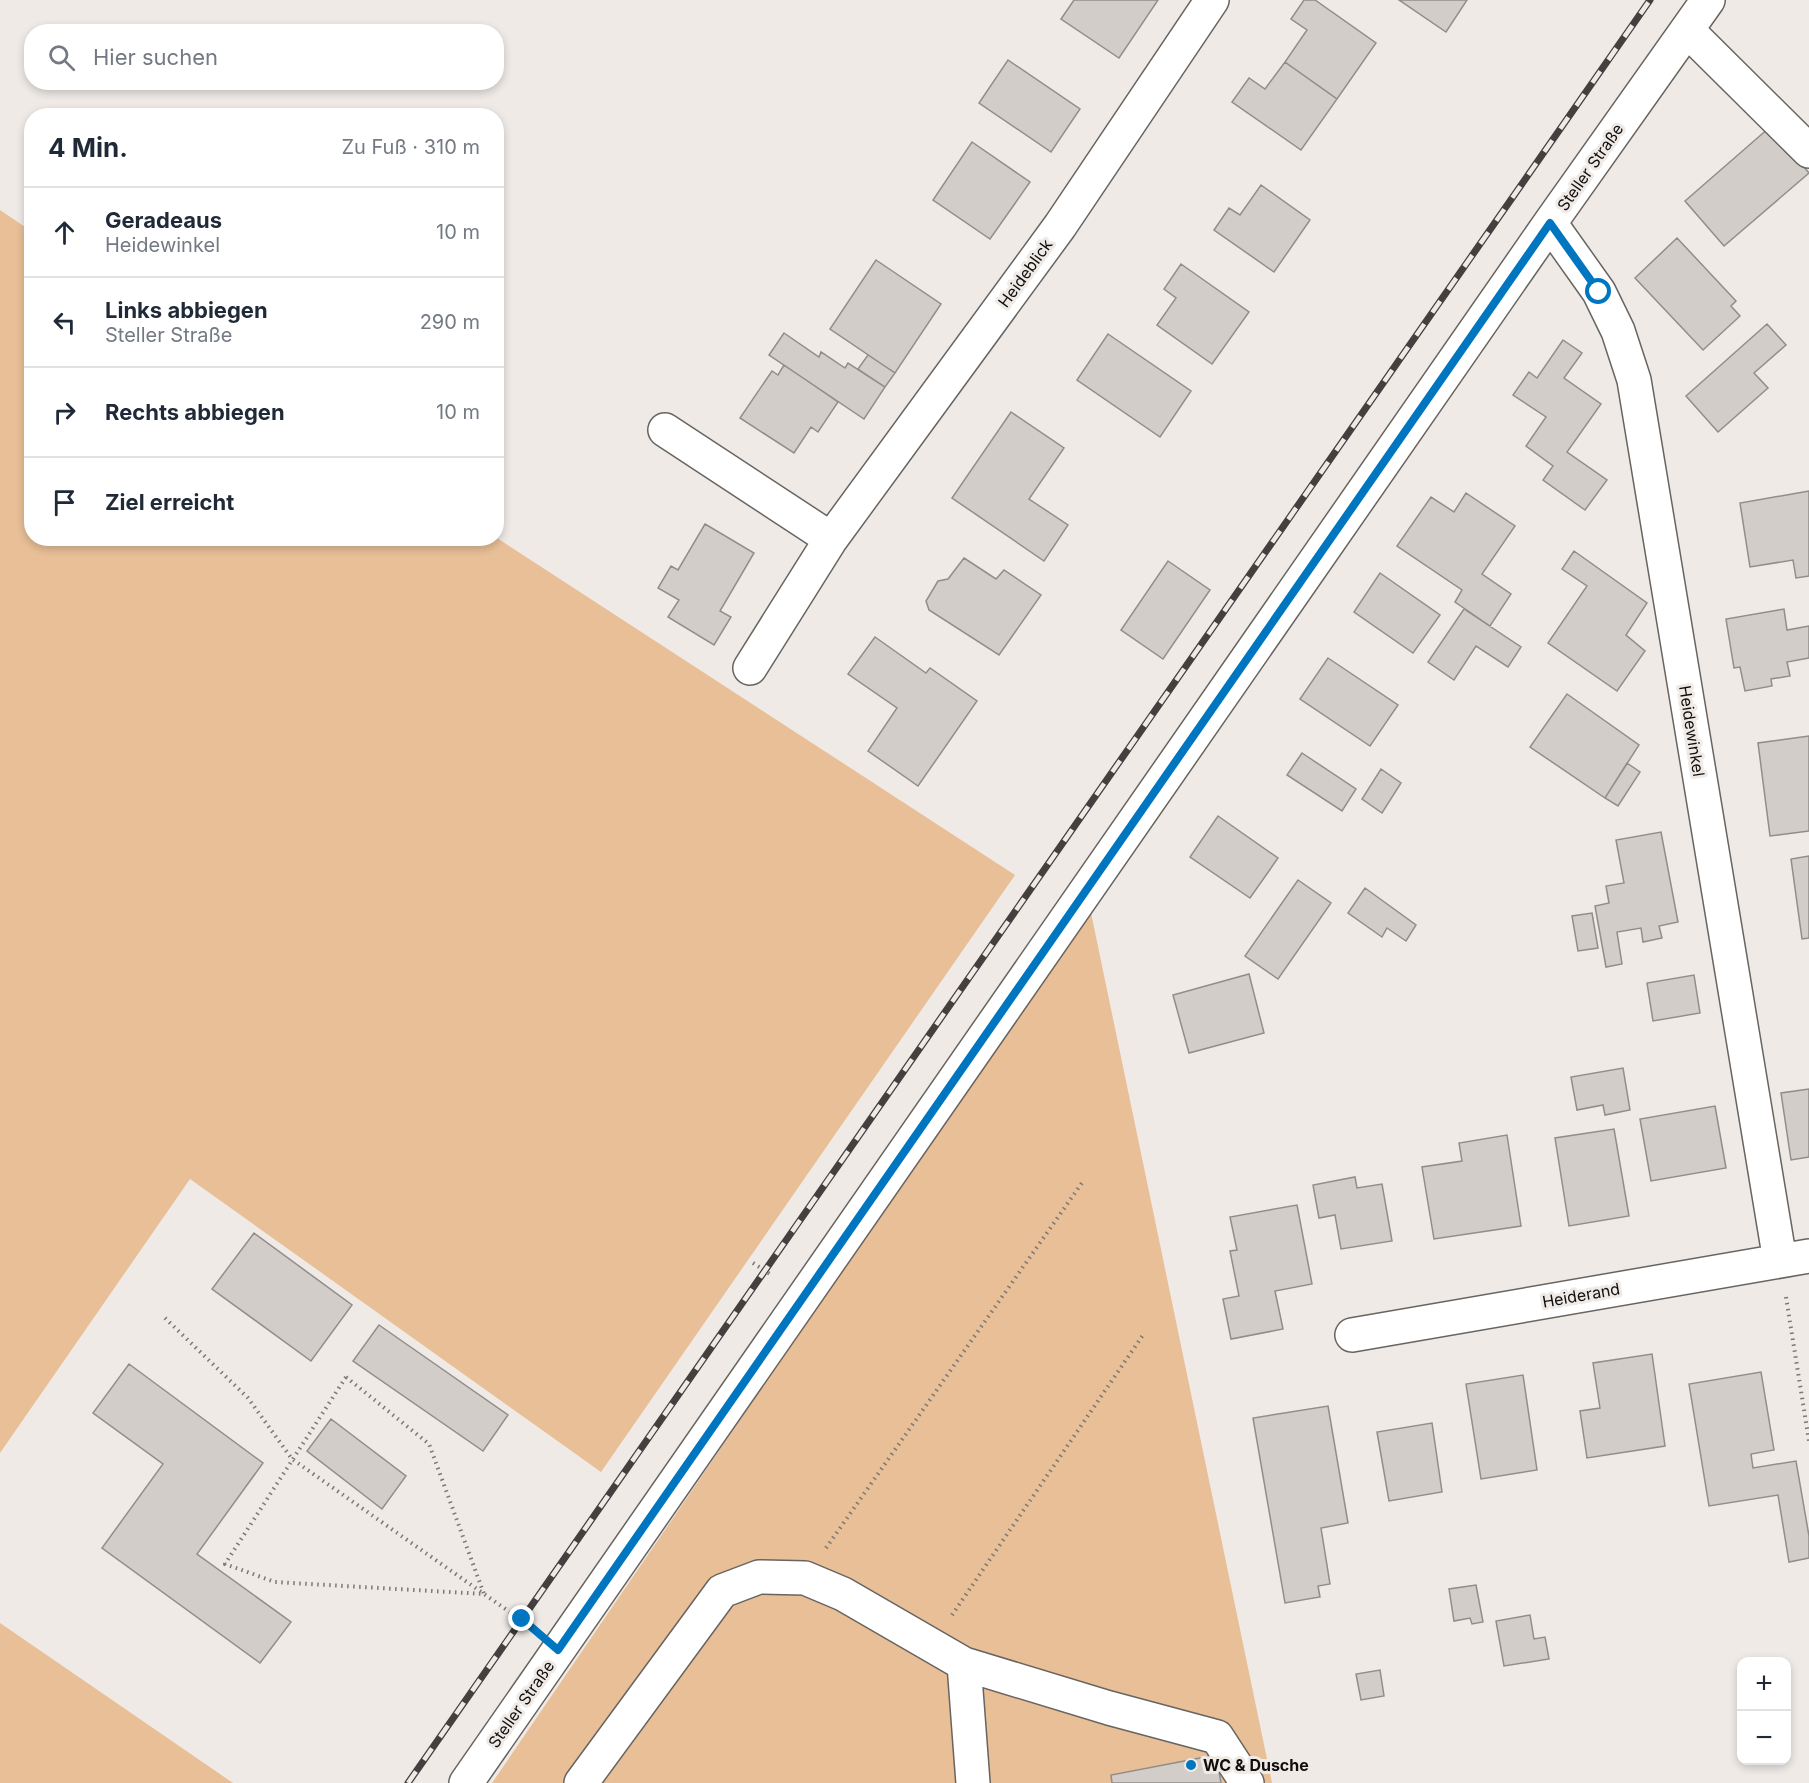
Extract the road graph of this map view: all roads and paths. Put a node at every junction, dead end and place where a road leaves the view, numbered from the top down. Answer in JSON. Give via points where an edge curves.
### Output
{"nodes":[{"id":1,"x":1212,"y":0,"type":"edge"},
{"id":2,"x":1708,"y":0,"type":"edge"},
{"id":3,"x":1687,"y":30,"type":"junction"},
{"id":4,"x":1809,"y":151,"type":"edge"},
{"id":5,"x":1550,"y":223,"type":"junction"},
{"id":6,"x":665,"y":430,"type":"dead end"},
{"id":7,"x":831,"y":539,"type":"junction"},
{"id":8,"x":750,"y":668,"type":"dead end"},
{"id":9,"x":1084,"y":1180,"type":"dead end"},
{"id":10,"x":1794,"y":1258,"type":"edge"},
{"id":11,"x":165,"y":1318,"type":"dead end"},
{"id":12,"x":1143,"y":1335,"type":"dead end"},
{"id":13,"x":1352,"y":1335,"type":"dead end"},
{"id":14,"x":1809,"y":1441,"type":"edge"},
{"id":15,"x":292,"y":1459,"type":"junction"},
{"id":16,"x":805,"y":1578,"type":"junction"},
{"id":17,"x":484,"y":1594,"type":"junction"},
{"id":18,"x":931,"y":1646,"type":"junction"},
{"id":19,"x":558,"y":1650,"type":"junction"},
{"id":20,"x":964,"y":1664,"type":"junction"},
{"id":21,"x":466,"y":1783,"type":"edge"},
{"id":22,"x":581,"y":1783,"type":"edge"},
{"id":23,"x":973,"y":1783,"type":"edge"},
{"id":24,"x":1247,"y":1783,"type":"edge"}],
"edges":[{"from":1,"to":7,"type":"street","name":"Heideblick","via":[[1060,226]]},
{"from":2,"to":3,"type":"street","name":"Steller Straße"},
{"from":3,"to":4,"type":"street"},
{"from":3,"to":5,"type":"street","name":"Steller Straße"},
{"from":5,"to":10,"type":"street","name":"Heidewinkel","via":[[1599,292],[1618,330],[1635,381]]},
{"from":5,"to":19,"type":"street","name":"Steller Straße"},
{"from":6,"to":7,"type":"street"},
{"from":7,"to":8,"type":"street","name":"Heideblick"},
{"from":9,"to":16,"type":"path"},
{"from":10,"to":13,"type":"street","name":"Heiderand"},
{"from":10,"to":14,"type":"path"},
{"from":11,"to":15,"type":"path","via":[[248,1398]]},
{"from":12,"to":18,"type":"path"},
{"from":15,"to":17,"type":"path"},
{"from":15,"to":17,"type":"path","via":[[346,1377],[429,1444]]},
{"from":15,"to":17,"type":"path","via":[[225,1564],[275,1582]]},
{"from":16,"to":18,"type":"street","via":[[843,1594]]},
{"from":16,"to":22,"type":"street","via":[[759,1577],[722,1591]]},
{"from":17,"to":19,"type":"path"},
{"from":18,"to":20,"type":"street"},
{"from":19,"to":21,"type":"street","name":"Steller Straße"},
{"from":20,"to":23,"type":"street"},
{"from":20,"to":24,"type":"street","via":[[1217,1737]]}]}
